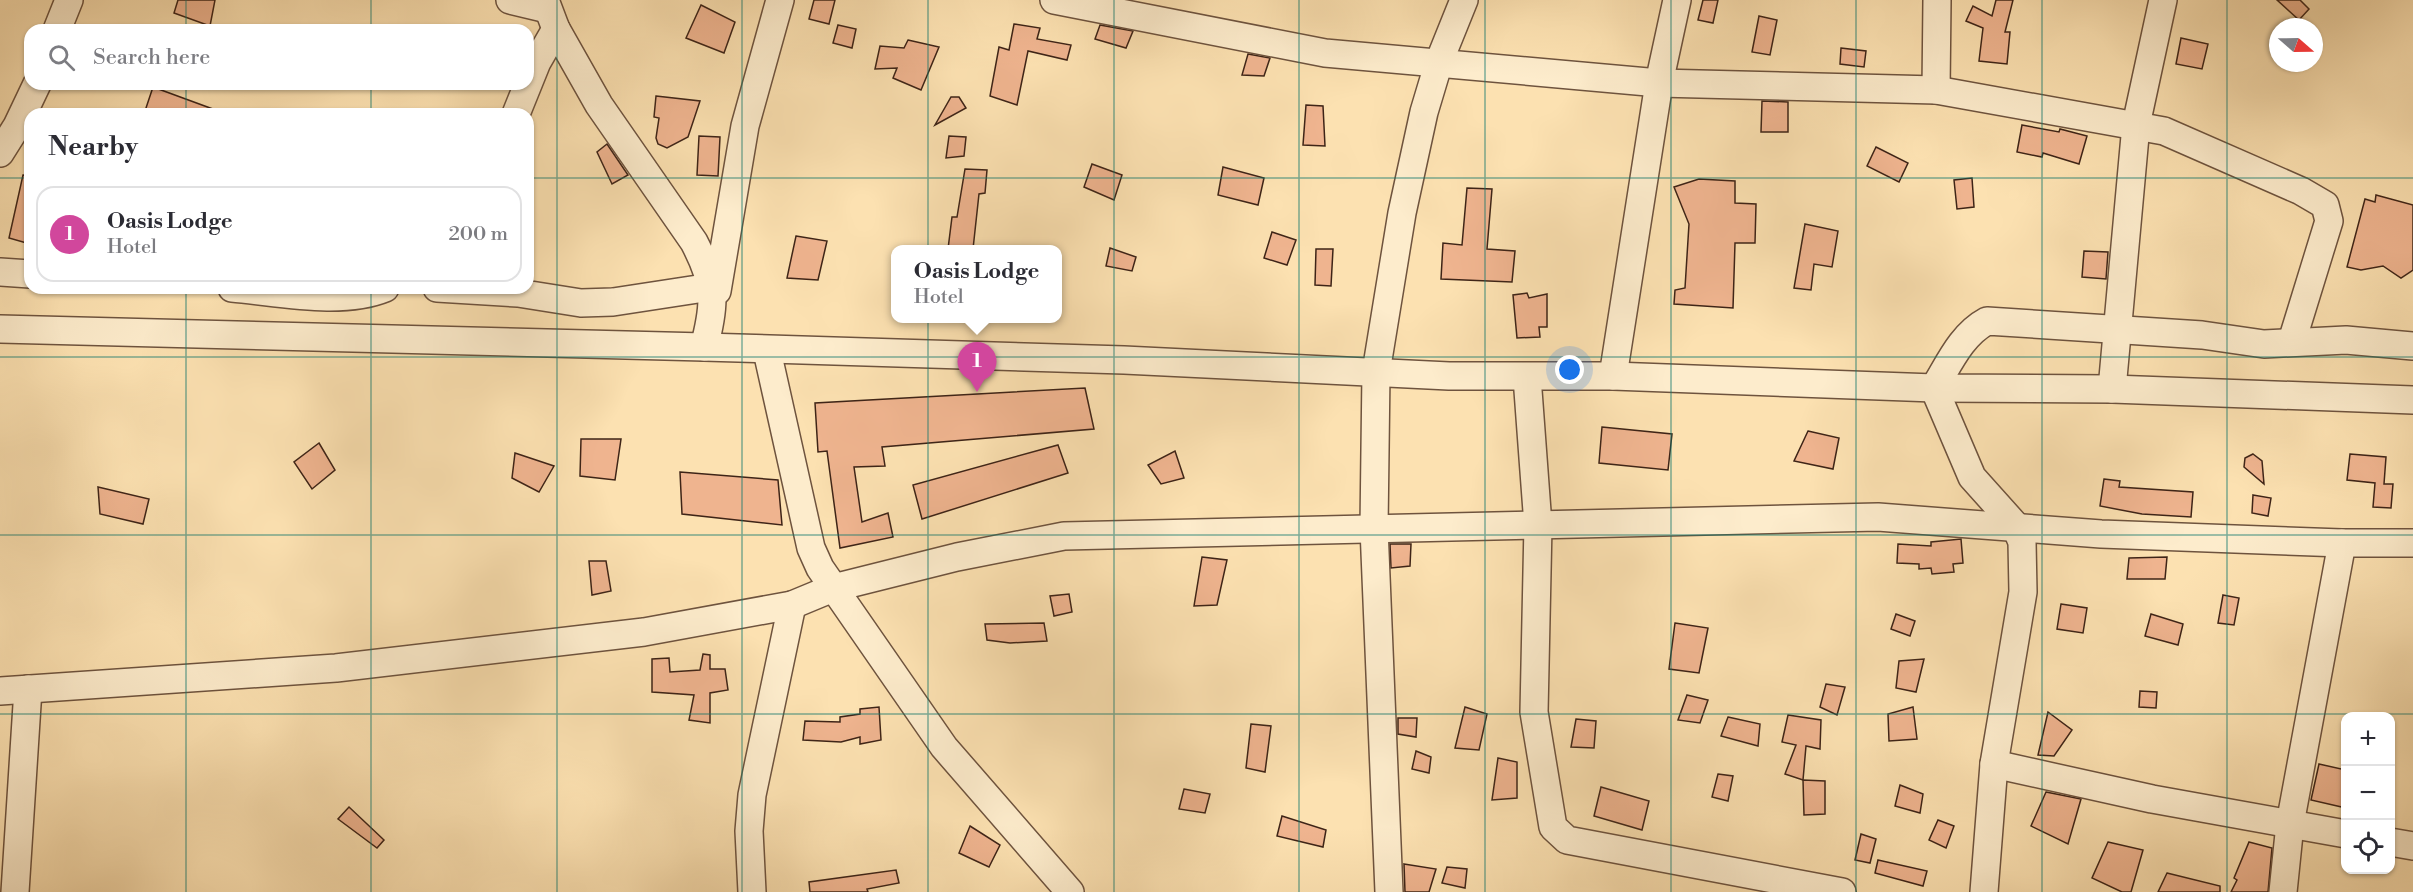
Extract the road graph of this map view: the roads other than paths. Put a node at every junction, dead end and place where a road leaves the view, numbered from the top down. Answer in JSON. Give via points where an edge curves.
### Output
{"nodes":[{"id":1,"x":69,"y":0,"type":"edge"},
{"id":2,"x":510,"y":0,"type":"edge"},
{"id":3,"x":780,"y":0,"type":"edge"},
{"id":4,"x":1054,"y":0,"type":"edge"},
{"id":5,"x":1464,"y":0,"type":"edge"},
{"id":6,"x":1677,"y":0,"type":"edge"},
{"id":7,"x":1938,"y":0,"type":"edge"},
{"id":8,"x":2163,"y":0,"type":"edge"},
{"id":9,"x":549,"y":13,"type":"edge"},
{"id":10,"x":59,"y":24,"type":"edge"},
{"id":11,"x":1439,"y":62,"type":"junction"},
{"id":12,"x":534,"y":69,"type":"edge"},
{"id":13,"x":1659,"y":83,"type":"junction"},
{"id":14,"x":34,"y":90,"type":"edge"},
{"id":15,"x":526,"y":90,"type":"edge"},
{"id":16,"x":1936,"y":90,"type":"junction"},
{"id":17,"x":26,"y":108,"type":"edge"},
{"id":18,"x":518,"y":108,"type":"edge"},
{"id":19,"x":24,"y":111,"type":"edge"},
{"id":20,"x":2136,"y":125,"type":"junction"},
{"id":21,"x":0,"y":153,"type":"edge"},
{"id":22,"x":0,"y":272,"type":"edge"},
{"id":23,"x":24,"y":274,"type":"edge"},
{"id":24,"x":307,"y":294,"type":"edge"},
{"id":25,"x":370,"y":294,"type":"edge"},
{"id":26,"x":524,"y":294,"type":"edge"},
{"id":27,"x":712,"y":299,"type":"junction"},
{"id":28,"x":0,"y":329,"type":"edge"},
{"id":29,"x":2116,"y":330,"type":"junction"},
{"id":30,"x":2292,"y":341,"type":"junction"},
{"id":31,"x":704,"y":346,"type":"junction"},
{"id":32,"x":2413,"y":346,"type":"edge"},
{"id":33,"x":767,"y":351,"type":"junction"},
{"id":34,"x":1376,"y":372,"type":"junction"},
{"id":35,"x":1613,"y":376,"type":"junction"},
{"id":36,"x":1527,"y":378,"type":"junction"},
{"id":37,"x":1934,"y":388,"type":"junction"},
{"id":38,"x":2112,"y":389,"type":"junction"},
{"id":39,"x":2413,"y":400,"type":"edge"},
{"id":40,"x":1538,"y":525,"type":"junction"},
{"id":41,"x":2015,"y":525,"type":"junction"},
{"id":42,"x":1374,"y":528,"type":"junction"},
{"id":43,"x":2342,"y":543,"type":"junction"},
{"id":44,"x":2413,"y":543,"type":"edge"},
{"id":45,"x":833,"y":588,"type":"junction"},
{"id":46,"x":792,"y":605,"type":"junction"},
{"id":47,"x":28,"y":688,"type":"junction"},
{"id":48,"x":0,"y":691,"type":"edge"},
{"id":49,"x":1994,"y":764,"type":"junction"},
{"id":50,"x":2290,"y":824,"type":"junction"},
{"id":51,"x":2341,"y":833,"type":"edge"},
{"id":52,"x":2395,"y":843,"type":"edge"},
{"id":53,"x":2413,"y":846,"type":"edge"},
{"id":54,"x":15,"y":892,"type":"edge"},
{"id":55,"x":752,"y":892,"type":"edge"},
{"id":56,"x":1070,"y":892,"type":"edge"},
{"id":57,"x":1389,"y":892,"type":"edge"},
{"id":58,"x":1842,"y":892,"type":"edge"},
{"id":59,"x":1984,"y":892,"type":"edge"},
{"id":60,"x":2283,"y":892,"type":"edge"}],
"edges":[{"from":1,"to":10,"type":"street"},
{"from":2,"to":9,"type":"street"},
{"from":3,"to":27,"type":"street","via":[[745,126]]},
{"from":4,"to":11,"type":"street","via":[[1285,47]]},
{"from":5,"to":11,"type":"street"},
{"from":6,"to":13,"type":"street"},
{"from":7,"to":16,"type":"street"},
{"from":8,"to":20,"type":"street"},
{"from":9,"to":12,"type":"street"},
{"from":9,"to":27,"type":"street","via":[[599,105],[694,242],[704,260]]},
{"from":11,"to":13,"type":"street"},
{"from":11,"to":34,"type":"street","via":[[1402,213]]},
{"from":13,"to":16,"type":"street"},
{"from":13,"to":35,"type":"street"},
{"from":14,"to":17,"type":"street"},
{"from":15,"to":18,"type":"street"},
{"from":16,"to":20,"type":"street"},
{"from":19,"to":21,"type":"street"},
{"from":20,"to":29,"type":"street"},
{"from":20,"to":30,"type":"street","via":[[2175,135],[2301,190],[2325,205],[2329,220]]},
{"from":22,"to":23,"type":"street"},
{"from":24,"to":25,"type":"street"},
{"from":26,"to":27,"type":"street","via":[[581,303]]},
{"from":27,"to":31,"type":"street"},
{"from":28,"to":31,"type":"street"},
{"from":29,"to":30,"type":"street","via":[[2202,335],[2264,344]]},
{"from":29,"to":37,"type":"street","via":[[1987,321],[1963,341]]},
{"from":29,"to":38,"type":"street"},
{"from":30,"to":32,"type":"street","via":[[2346,340]]},
{"from":31,"to":33,"type":"street"},
{"from":33,"to":34,"type":"street"},
{"from":33,"to":45,"type":"street","via":[[811,548]]},
{"from":34,"to":36,"type":"street"},
{"from":34,"to":42,"type":"street"},
{"from":35,"to":36,"type":"street"},
{"from":35,"to":37,"type":"street"},
{"from":36,"to":40,"type":"street"},
{"from":37,"to":38,"type":"street"},
{"from":37,"to":41,"type":"street","via":[[1972,477]]},
{"from":38,"to":39,"type":"street"},
{"from":40,"to":41,"type":"street","via":[[1878,517]]},
{"from":40,"to":42,"type":"street"},
{"from":40,"to":58,"type":"street","via":[[1534,712],[1552,827],[1567,840]]},
{"from":41,"to":43,"type":"street","via":[[2101,534]]},
{"from":41,"to":49,"type":"street","via":[[2022,542],[2023,592]]},
{"from":42,"to":45,"type":"street","via":[[1064,536],[957,557]]},
{"from":42,"to":57,"type":"street"},
{"from":43,"to":44,"type":"street"},
{"from":43,"to":50,"type":"street"},
{"from":45,"to":46,"type":"street"},
{"from":45,"to":56,"type":"street","via":[[944,747]]},
{"from":46,"to":47,"type":"street","via":[[644,632],[336,668]]},
{"from":46,"to":55,"type":"street","via":[[752,795]]},
{"from":47,"to":48,"type":"street"},
{"from":47,"to":54,"type":"street"},
{"from":49,"to":50,"type":"street","via":[[2152,800]]},
{"from":49,"to":59,"type":"street"},
{"from":50,"to":51,"type":"street"},
{"from":50,"to":60,"type":"street"},
{"from":52,"to":53,"type":"street"}]}
